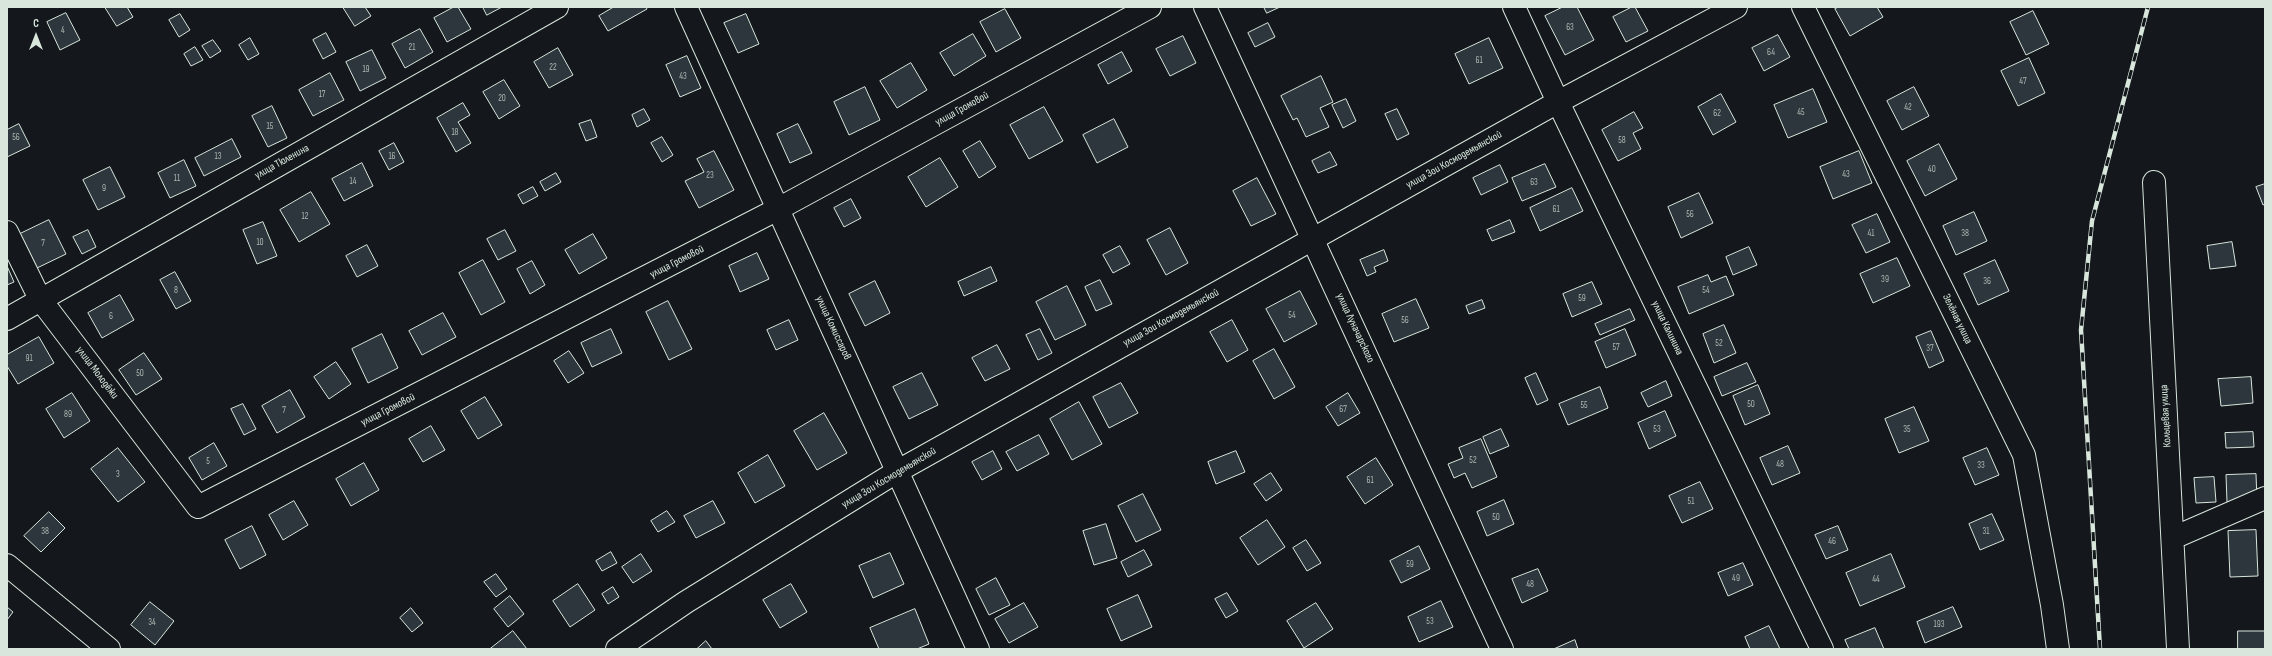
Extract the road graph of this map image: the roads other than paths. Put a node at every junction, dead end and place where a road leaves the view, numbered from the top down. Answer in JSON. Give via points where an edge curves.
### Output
{"nodes":[{"id":1,"x":557,"y":7,"type":"edge"},
{"id":2,"x":686,"y":7,"type":"edge"},
{"id":3,"x":1150,"y":7,"type":"edge"},
{"id":4,"x":1205,"y":7,"type":"edge"},
{"id":5,"x":1514,"y":7,"type":"edge"},
{"id":6,"x":1736,"y":7,"type":"edge"},
{"id":7,"x":1804,"y":7,"type":"edge"},
{"id":8,"x":1558,"y":102,"type":"junction"},
{"id":9,"x":2154,"y":182,"type":"dead end"},
{"id":10,"x":778,"y":210,"type":"junction"},
{"id":11,"x":7,"y":232,"type":"edge"},
{"id":12,"x":1314,"y":238,"type":"junction"},
{"id":13,"x":40,"y":299,"type":"junction"},
{"id":14,"x":7,"y":319,"type":"edge"},
{"id":15,"x":898,"y":471,"type":"junction"},
{"id":16,"x":2265,"y":498,"type":"edge"},
{"id":17,"x":198,"y":507,"type":"joint"},
{"id":18,"x":2172,"y":538,"type":"junction"},
{"id":19,"x":7,"y":565,"type":"edge"},
{"id":20,"x":109,"y":649,"type":"edge"},
{"id":21,"x":617,"y":649,"type":"edge"},
{"id":22,"x":978,"y":649,"type":"edge"},
{"id":23,"x":1502,"y":649,"type":"edge"},
{"id":24,"x":1822,"y":649,"type":"edge"},
{"id":25,"x":2058,"y":649,"type":"edge"},
{"id":26,"x":2178,"y":649,"type":"edge"}],
"edges":[{"from":1,"to":13,"type":"street","name":"улица Тюленина"},
{"from":2,"to":10,"type":"street","name":"улица Комиссаров"},
{"from":3,"to":10,"type":"street","name":"улица Громовой"},
{"from":4,"to":12,"type":"street","name":"улица Луначарского"},
{"from":5,"to":8,"type":"street","name":"улица Калинина"},
{"from":6,"to":8,"type":"street","name":"улица Зои Космодемьянской"},
{"from":7,"to":25,"type":"street","name":"Зелёная улица","via":[[2024,455]]},
{"from":8,"to":12,"type":"street","name":"улица Зои Космодемьянской"},
{"from":8,"to":24,"type":"street","name":"улица Калинина"},
{"from":9,"to":18,"type":"street","name":"Кольцевая улица"},
{"from":10,"to":15,"type":"street","name":"улица Комиссаров"},
{"from":10,"to":17,"type":"street","name":"улица Громовой"},
{"from":11,"to":13,"type":"street","name":"улица Молодёжи"},
{"from":12,"to":15,"type":"street","name":"улица Зои Космодемьянской"},
{"from":12,"to":23,"type":"street","name":"улица Луначарского"},
{"from":13,"to":14,"type":"street","name":"улица Тюленина"},
{"from":13,"to":17,"type":"street","name":"улица Молодёжи"},
{"from":15,"to":21,"type":"street","name":"улица Зои Космодемьянской","via":[[686,602]]},
{"from":15,"to":22,"type":"street","name":"улица Комиссаров"},
{"from":16,"to":18,"type":"street"},
{"from":18,"to":26,"type":"street","name":"Кольцевая улица"},
{"from":19,"to":20,"type":"street"}]}
